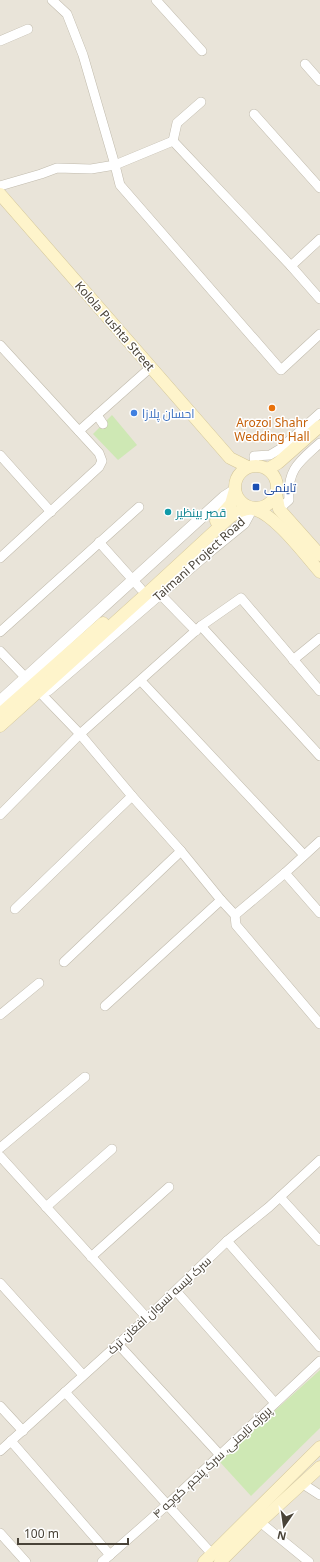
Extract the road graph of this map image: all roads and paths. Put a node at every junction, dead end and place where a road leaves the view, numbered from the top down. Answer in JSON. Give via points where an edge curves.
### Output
{"nodes":[{"id":1,"x":52,"y":0,"type":"edge"},
{"id":2,"x":156,"y":0,"type":"edge"},
{"id":3,"x":28,"y":29,"type":"dead end"},
{"id":4,"x":0,"y":41,"type":"edge"},
{"id":5,"x":202,"y":50,"type":"dead end"},
{"id":6,"x":305,"y":64,"type":"dead end"},
{"id":7,"x":320,"y":82,"type":"edge"},
{"id":8,"x":201,"y":102,"type":"dead end"},
{"id":9,"x":254,"y":114,"type":"dead end"},
{"id":10,"x":173,"y":142,"type":"junction"},
{"id":11,"x":115,"y":165,"type":"junction"},
{"id":12,"x":0,"y":186,"type":"edge"},
{"id":13,"x":320,"y":188,"type":"edge"},
{"id":14,"x":0,"y":194,"type":"edge"},
{"id":15,"x":320,"y":240,"type":"edge"},
{"id":16,"x":291,"y":266,"type":"junction"},
{"id":17,"x":320,"y":299,"type":"edge"},
{"id":18,"x":320,"y":334,"type":"edge"},
{"id":19,"x":0,"y":345,"type":"edge"},
{"id":20,"x":151,"y":367,"type":"junction"},
{"id":21,"x":320,"y":413,"type":"edge"},
{"id":22,"x":97,"y":415,"type":"junction"},
{"id":23,"x":103,"y":424,"type":"dead end"},
{"id":24,"x":320,"y":426,"type":"edge"},
{"id":25,"x":79,"y":431,"type":"junction"},
{"id":26,"x":320,"y":436,"type":"edge"},
{"id":27,"x":320,"y":443,"type":"edge"},
{"id":28,"x":0,"y":455,"type":"edge"},
{"id":29,"x":230,"y":458,"type":"junction"},
{"id":30,"x":251,"y":466,"type":"junction"},
{"id":31,"x":268,"y":469,"type":"junction"},
{"id":32,"x":277,"y":480,"type":"junction"},
{"id":33,"x":235,"y":486,"type":"junction"},
{"id":34,"x":276,"y":494,"type":"junction"},
{"id":35,"x":139,"y":507,"type":"dead end"},
{"id":36,"x":252,"y":508,"type":"junction"},
{"id":37,"x":279,"y":509,"type":"junction"},
{"id":38,"x":51,"y":512,"type":"junction"},
{"id":39,"x":100,"y":542,"type":"junction"},
{"id":40,"x":320,"y":555,"type":"edge"},
{"id":41,"x":0,"y":558,"type":"edge"},
{"id":42,"x":320,"y":572,"type":"edge"},
{"id":43,"x":137,"y":585,"type":"junction"},
{"id":44,"x":157,"y":591,"type":"junction"},
{"id":45,"x":198,"y":629,"type":"junction"},
{"id":46,"x":0,"y":632,"type":"edge"},
{"id":47,"x":320,"y":638,"type":"edge"},
{"id":48,"x":0,"y":651,"type":"edge"},
{"id":49,"x":293,"y":660,"type":"junction"},
{"id":50,"x":141,"y":681,"type":"junction"},
{"id":51,"x":35,"y":687,"type":"junction"},
{"id":52,"x":320,"y":691,"type":"edge"},
{"id":53,"x":0,"y":701,"type":"edge"},
{"id":54,"x":0,"y":714,"type":"edge"},
{"id":55,"x":0,"y":726,"type":"edge"},
{"id":56,"x":0,"y":733,"type":"edge"},
{"id":57,"x":80,"y":734,"type":"junction"},
{"id":58,"x":320,"y":756,"type":"edge"},
{"id":59,"x":132,"y":796,"type":"junction"},
{"id":60,"x":0,"y":815,"type":"edge"},
{"id":61,"x":320,"y":841,"type":"edge"},
{"id":62,"x":182,"y":851,"type":"junction"},
{"id":63,"x":304,"y":855,"type":"junction"},
{"id":64,"x":285,"y":873,"type":"junction"},
{"id":65,"x":221,"y":900,"type":"junction"},
{"id":66,"x":15,"y":909,"type":"dead end"},
{"id":67,"x":320,"y":913,"type":"edge"},
{"id":68,"x":235,"y":915,"type":"junction"},
{"id":69,"x":64,"y":962,"type":"dead end"},
{"id":70,"x":39,"y":983,"type":"dead end"},
{"id":71,"x":105,"y":1006,"type":"dead end"},
{"id":72,"x":0,"y":1015,"type":"edge"},
{"id":73,"x":320,"y":1024,"type":"edge"},
{"id":74,"x":85,"y":1077,"type":"dead end"},
{"id":75,"x":0,"y":1148,"type":"edge"},
{"id":76,"x":112,"y":1149,"type":"dead end"},
{"id":77,"x":0,"y":1156,"type":"edge"},
{"id":78,"x":320,"y":1160,"type":"edge"},
{"id":79,"x":169,"y":1187,"type":"dead end"},
{"id":80,"x":280,"y":1197,"type":"junction"},
{"id":81,"x":46,"y":1207,"type":"junction"},
{"id":82,"x":227,"y":1241,"type":"junction"},
{"id":83,"x":320,"y":1241,"type":"edge"},
{"id":84,"x":91,"y":1257,"type":"junction"},
{"id":85,"x":0,"y":1283,"type":"edge"},
{"id":86,"x":176,"y":1291,"type":"junction"},
{"id":87,"x":147,"y":1318,"type":"junction"},
{"id":88,"x":118,"y":1344,"type":"junction"},
{"id":89,"x":320,"y":1347,"type":"edge"},
{"id":90,"x":320,"y":1361,"type":"edge"},
{"id":91,"x":83,"y":1375,"type":"junction"},
{"id":92,"x":65,"y":1392,"type":"junction"},
{"id":93,"x":275,"y":1403,"type":"junction"},
{"id":94,"x":0,"y":1406,"type":"edge"},
{"id":95,"x":22,"y":1430,"type":"junction"},
{"id":96,"x":11,"y":1441,"type":"junction"},
{"id":97,"x":320,"y":1447,"type":"edge"},
{"id":98,"x":0,"y":1451,"type":"edge"},
{"id":99,"x":220,"y":1455,"type":"junction"},
{"id":100,"x":320,"y":1467,"type":"edge"},
{"id":101,"x":303,"y":1484,"type":"junction"},
{"id":102,"x":320,"y":1495,"type":"edge"},
{"id":103,"x":168,"y":1504,"type":"junction"},
{"id":104,"x":260,"y":1522,"type":"junction"},
{"id":105,"x":0,"y":1533,"type":"edge"},
{"id":106,"x":110,"y":1555,"type":"junction"},
{"id":107,"x":212,"y":1559,"type":"edge"},
{"id":108,"x":26,"y":1562,"type":"edge"},
{"id":109,"x":102,"y":1562,"type":"edge"},
{"id":110,"x":309,"y":1562,"type":"edge"}],
"edges":[{"from":1,"to":11,"type":"street","via":[[67,14],[83,55]]},
{"from":2,"to":5,"type":"street"},
{"from":3,"to":4,"type":"street"},
{"from":6,"to":7,"type":"street"},
{"from":8,"to":10,"type":"street","via":[[177,123]]},
{"from":9,"to":13,"type":"street"},
{"from":10,"to":11,"type":"street"},
{"from":10,"to":16,"type":"street"},
{"from":11,"to":12,"type":"street","via":[[91,169],[57,168]]},
{"from":11,"to":18,"type":"street","via":[[120,185],[281,370]]},
{"from":14,"to":20,"type":"main road","name":"Kolola Pushta Street"},
{"from":15,"to":16,"type":"street"},
{"from":16,"to":17,"type":"street"},
{"from":19,"to":25,"type":"street"},
{"from":20,"to":22,"type":"street"},
{"from":20,"to":29,"type":"main road","name":"Kolola Pushta Street"},
{"from":21,"to":30,"type":"street","via":[[280,449],[270,454],[254,456]]},
{"from":22,"to":23,"type":"street"},
{"from":22,"to":25,"type":"street"},
{"from":24,"to":31,"type":"main road","via":[[278,464]]},
{"from":25,"to":38,"type":"street","via":[[99,453],[102,461],[99,467]]},
{"from":26,"to":32,"type":"main road","via":[[284,469]]},
{"from":27,"to":37,"type":"street","via":[[295,468],[290,479],[290,500]]},
{"from":28,"to":38,"type":"street"},
{"from":29,"to":30,"type":"main road"},
{"from":29,"to":33,"type":"main road"},
{"from":30,"to":31,"type":"main road"},
{"from":30,"to":33,"type":"main road","via":[[237,476]]},
{"from":31,"to":32,"type":"main road"},
{"from":32,"to":34,"type":"main road"},
{"from":33,"to":36,"type":"main road","via":[[237,497]]},
{"from":33,"to":43,"type":"main road","name":"Taimani Project Road","via":[[224,514]]},
{"from":34,"to":36,"type":"main road","via":[[268,505]]},
{"from":34,"to":37,"type":"main road"},
{"from":35,"to":39,"type":"street"},
{"from":36,"to":42,"type":"main road","via":[[273,519]]},
{"from":36,"to":44,"type":"main road","name":"Taimani Project Road","via":[[230,517]]},
{"from":37,"to":40,"type":"main road"},
{"from":38,"to":41,"type":"street"},
{"from":39,"to":43,"type":"street"},
{"from":39,"to":46,"type":"street"},
{"from":43,"to":51,"type":"main road","name":"Taimani Project Road"},
{"from":44,"to":45,"type":"street"},
{"from":44,"to":51,"type":"main road","name":"Taimani Project Road"},
{"from":45,"to":49,"type":"street","via":[[241,598]]},
{"from":45,"to":50,"type":"street"},
{"from":45,"to":58,"type":"street"},
{"from":47,"to":49,"type":"street"},
{"from":48,"to":51,"type":"street"},
{"from":49,"to":52,"type":"street"},
{"from":50,"to":57,"type":"street"},
{"from":50,"to":63,"type":"street"},
{"from":51,"to":53,"type":"street","name":"Taimani Project Road"},
{"from":51,"to":54,"type":"main road","name":"Taimani Project Road"},
{"from":51,"to":55,"type":"main road","name":"Taimani Project Road"},
{"from":51,"to":56,"type":"street","name":"Taimani Project Road"},
{"from":51,"to":57,"type":"street"},
{"from":57,"to":59,"type":"street"},
{"from":57,"to":60,"type":"street"},
{"from":59,"to":62,"type":"street"},
{"from":59,"to":66,"type":"street"},
{"from":61,"to":63,"type":"street"},
{"from":62,"to":65,"type":"street"},
{"from":62,"to":69,"type":"street"},
{"from":63,"to":64,"type":"street"},
{"from":64,"to":67,"type":"street"},
{"from":64,"to":68,"type":"street"},
{"from":65,"to":68,"type":"street"},
{"from":65,"to":71,"type":"street"},
{"from":68,"to":73,"type":"street","via":[[236,925]]},
{"from":70,"to":72,"type":"street"},
{"from":74,"to":75,"type":"street"},
{"from":76,"to":81,"type":"street"},
{"from":77,"to":81,"type":"street"},
{"from":78,"to":80,"type":"street","name":"سرک لیسه نسوان افغان‌ ترک"},
{"from":79,"to":84,"type":"street"},
{"from":80,"to":82,"type":"street","name":"سرک لیسه نسوان افغان‌ ترک"},
{"from":80,"to":83,"type":"street"},
{"from":81,"to":84,"type":"street"},
{"from":82,"to":86,"type":"street","name":"سرک لیسه نسوان افغان‌ ترک"},
{"from":82,"to":89,"type":"street"},
{"from":84,"to":87,"type":"street"},
{"from":85,"to":91,"type":"street"},
{"from":86,"to":87,"type":"street","name":"سرک لیسه نسوان افغان‌ ترک"},
{"from":86,"to":93,"type":"street"},
{"from":87,"to":88,"type":"street","name":"سرک لیسه نسوان افغان‌ ترک"},
{"from":88,"to":91,"type":"street","name":"سرک لیسه نسوان افغان‌ ترک"},
{"from":88,"to":99,"type":"street"},
{"from":90,"to":93,"type":"street","name":"پروژه تایمنی، سرک پنجم، کوچه ۴"},
{"from":91,"to":92,"type":"street","name":"سرک لیسه نسوان افغان‌ ترک"},
{"from":92,"to":95,"type":"street","name":"سرک لیسه نسوان افغان‌ ترک"},
{"from":92,"to":103,"type":"street"},
{"from":93,"to":99,"type":"street","name":"پروژه تایمنی، سرک پنجم، کوچه ۴"},
{"from":94,"to":95,"type":"street"},
{"from":95,"to":96,"type":"street","name":"سرک لیسه نسوان افغان‌ ترک"},
{"from":96,"to":98,"type":"street","name":"سرک لیسه نسوان افغان‌ ترک"},
{"from":96,"to":106,"type":"street"},
{"from":97,"to":107,"type":"main road"},
{"from":99,"to":103,"type":"street","name":"پروژه تایمنی، سرک پنجم، کوچه ۴"},
{"from":100,"to":101,"type":"main road"},
{"from":101,"to":102,"type":"street"},
{"from":101,"to":104,"type":"main road"},
{"from":103,"to":106,"type":"street","name":"پروژه تایمنی، سرک پنجم، کوچه ۴"},
{"from":103,"to":107,"type":"street"},
{"from":104,"to":107,"type":"main road"},
{"from":104,"to":110,"type":"street"},
{"from":105,"to":108,"type":"street"},
{"from":106,"to":109,"type":"street","name":"پروژه تایمنی، سرک پنجم، کوچه ۴"}]}
